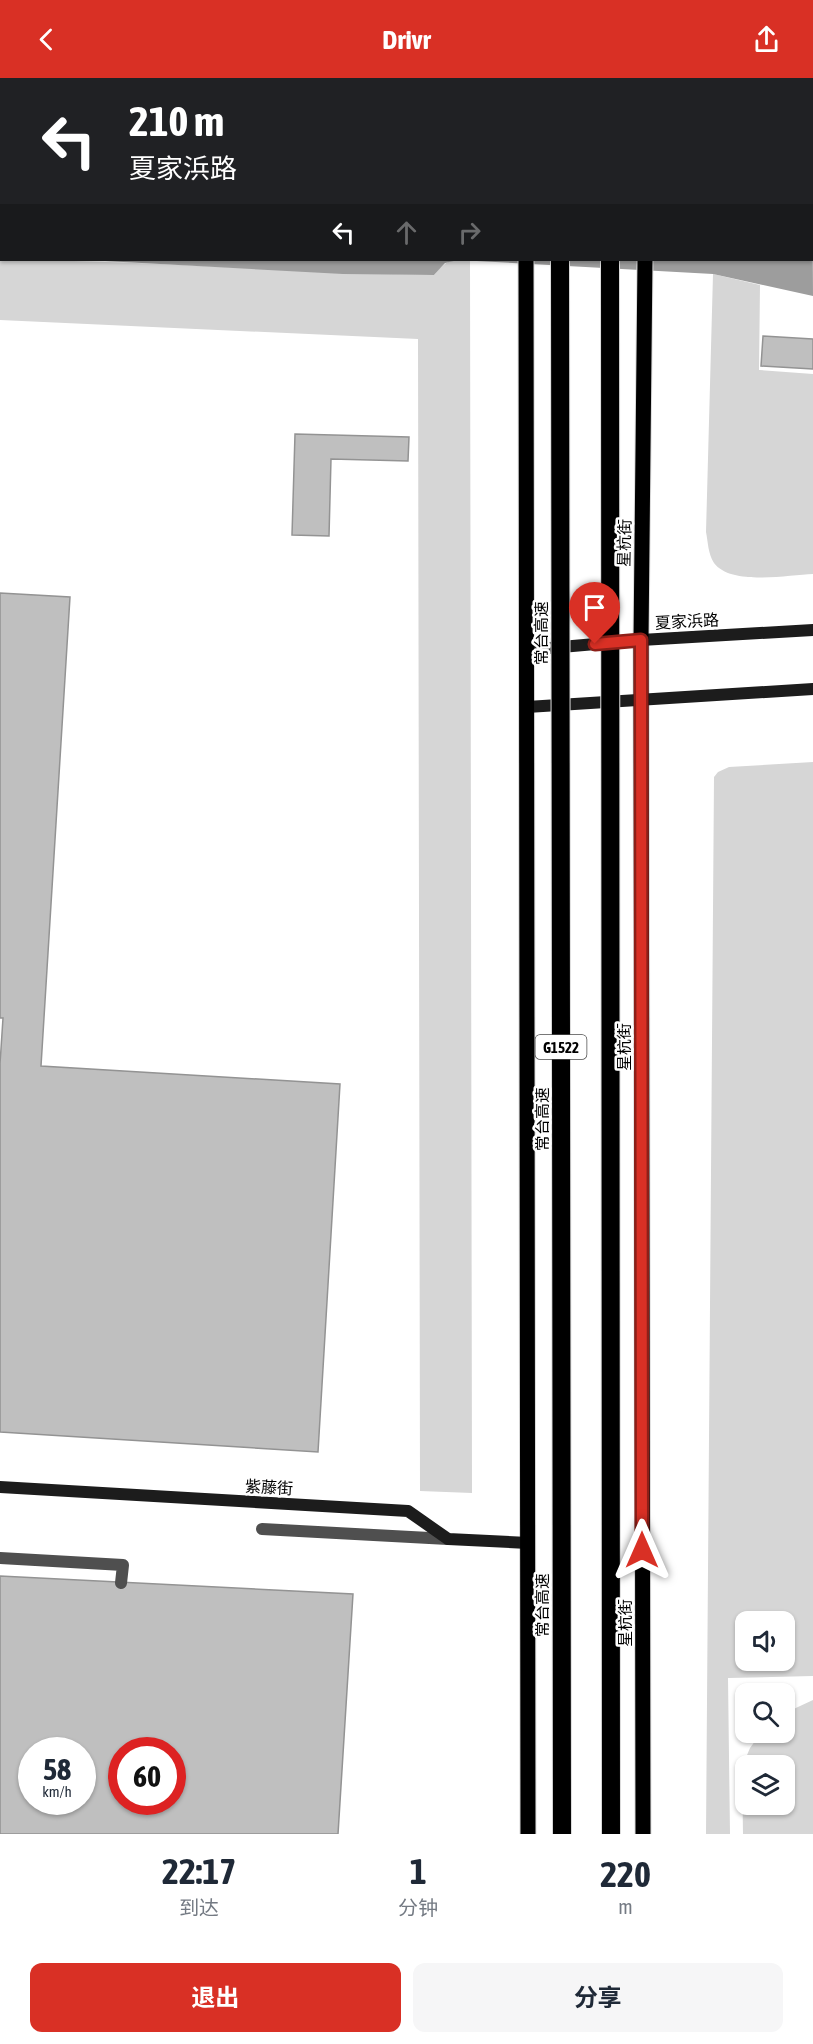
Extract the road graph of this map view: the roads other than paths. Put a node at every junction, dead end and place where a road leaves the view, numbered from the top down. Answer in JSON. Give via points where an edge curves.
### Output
{"nodes":[{"id":1,"x":526,"y":261,"type":"edge"},
{"id":2,"x":560,"y":261,"type":"edge"},
{"id":3,"x":610,"y":261,"type":"edge"},
{"id":4,"x":645,"y":261,"type":"edge"},
{"id":5,"x":813,"y":630,"type":"edge"},
{"id":6,"x":641,"y":640,"type":"junction"},
{"id":7,"x":527,"y":650,"type":"junction"},
{"id":8,"x":813,"y":689,"type":"edge"},
{"id":9,"x":642,"y":700,"type":"junction"},
{"id":10,"x":527,"y":707,"type":"junction"},
{"id":11,"x":0,"y":1487,"type":"edge"},
{"id":12,"x":262,"y":1529,"type":"dead end"},
{"id":13,"x":448,"y":1539,"type":"junction"},
{"id":14,"x":528,"y":1542,"type":"junction"},
{"id":15,"x":0,"y":1558,"type":"edge"},
{"id":16,"x":121,"y":1582,"type":"dead end"},
{"id":17,"x":528,"y":1834,"type":"edge"},
{"id":18,"x":562,"y":1834,"type":"edge"},
{"id":19,"x":611,"y":1834,"type":"edge"},
{"id":20,"x":643,"y":1834,"type":"edge"}],
"edges":[{"from":1,"to":7,"type":"main road"},
{"from":2,"to":18,"type":"highway","name":"常台高速","number":"G1522","bridge":true},
{"from":3,"to":19,"type":"highway","number":"G1522","bridge":true},
{"from":4,"to":6,"type":"main road","name":"星杭街"},
{"from":5,"to":6,"type":"main road","name":"夏家浜路"},
{"from":6,"to":7,"type":"main road","name":"夏家浜路"},
{"from":6,"to":9,"type":"main road","name":"星杭街"},
{"from":7,"to":10,"type":"main road"},
{"from":8,"to":9,"type":"main road"},
{"from":9,"to":10,"type":"main road"},
{"from":9,"to":20,"type":"main road","name":"星杭街"},
{"from":10,"to":14,"type":"main road"},
{"from":11,"to":13,"type":"main road","name":"紫藤街","via":[[408,1511]]},
{"from":12,"to":13,"type":"lane"},
{"from":13,"to":14,"type":"main road"},
{"from":14,"to":17,"type":"main road"},
{"from":15,"to":16,"type":"lane","via":[[123,1565]]}]}
